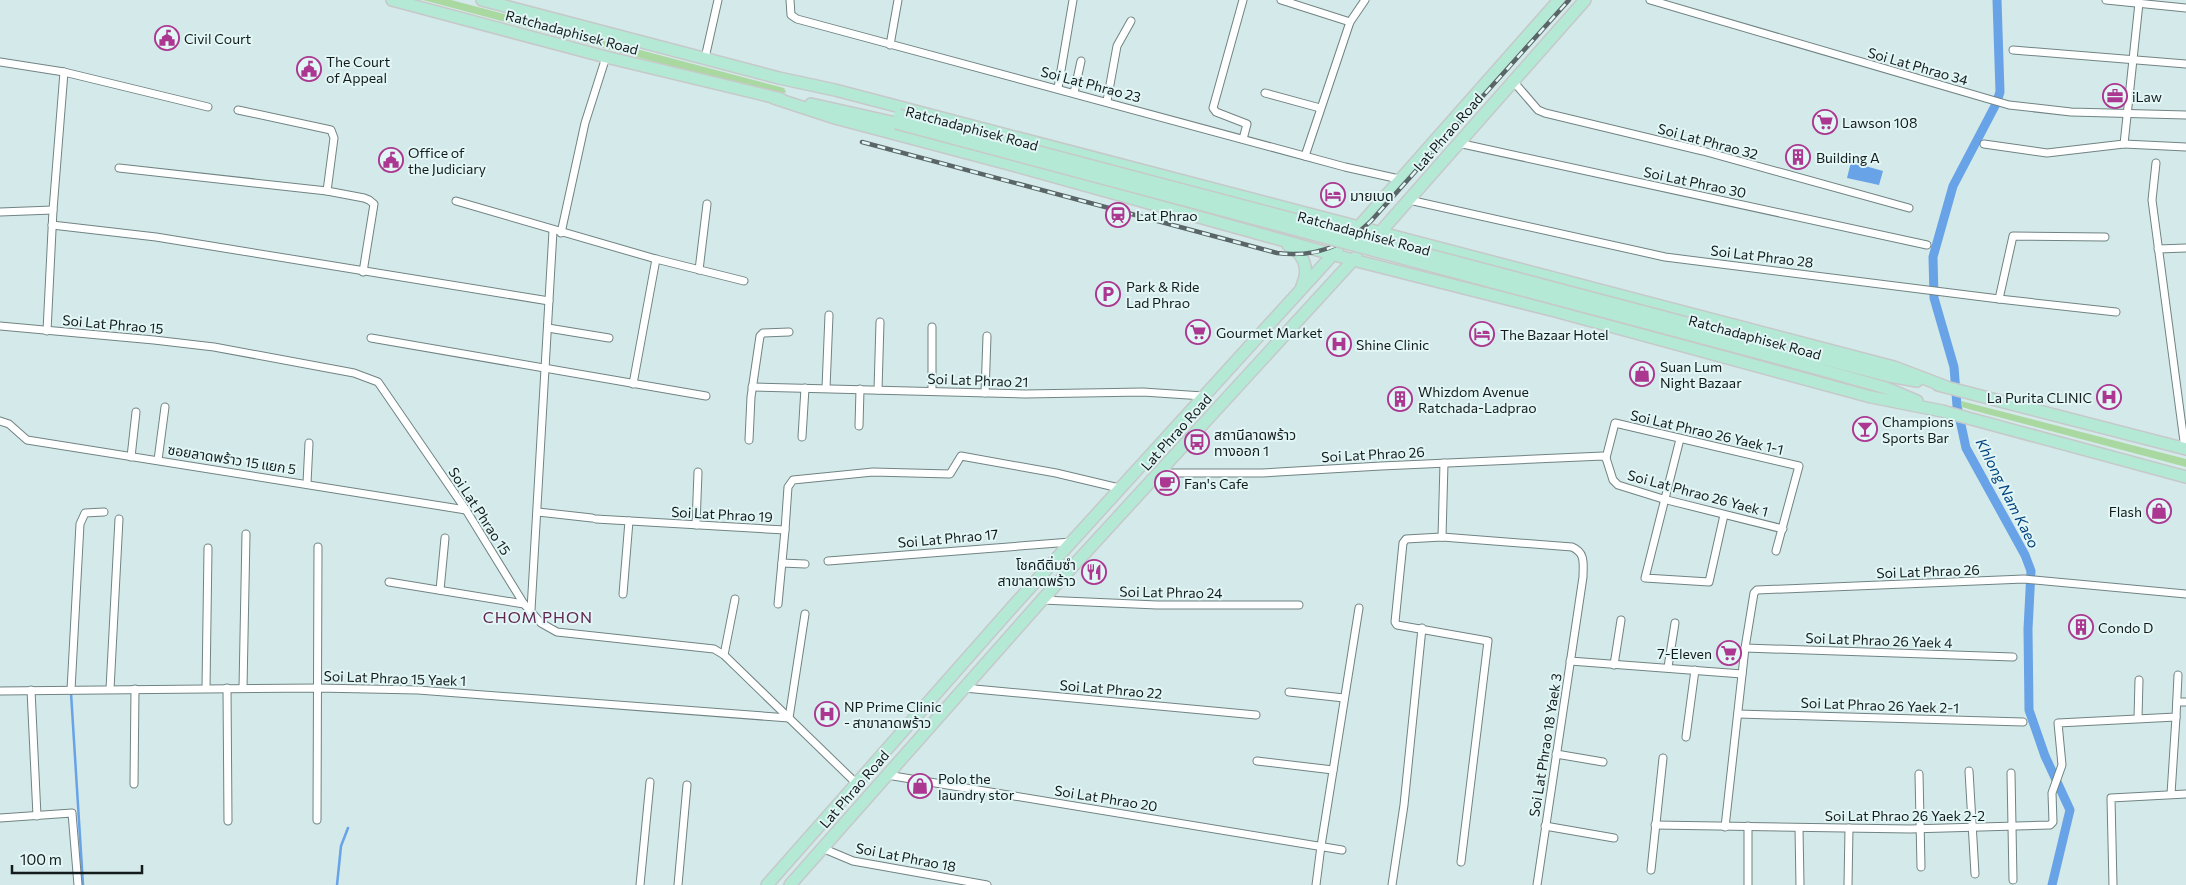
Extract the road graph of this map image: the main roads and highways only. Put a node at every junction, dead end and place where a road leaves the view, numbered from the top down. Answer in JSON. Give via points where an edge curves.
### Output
{"nodes":[{"id":1,"x":392,"y":0,"type":"edge"},
{"id":2,"x":482,"y":0,"type":"edge"},
{"id":3,"x":1559,"y":0,"type":"edge"},
{"id":4,"x":1585,"y":0,"type":"edge"},
{"id":5,"x":779,"y":78,"type":"junction"},
{"id":6,"x":774,"y":98,"type":"junction"},
{"id":7,"x":898,"y":119,"type":"junction"},
{"id":8,"x":1096,"y":158,"type":"junction"},
{"id":9,"x":1171,"y":177,"type":"junction"},
{"id":10,"x":1093,"y":187,"type":"junction"},
{"id":11,"x":1159,"y":205,"type":"junction"},
{"id":12,"x":1360,"y":226,"type":"junction"},
{"id":13,"x":1380,"y":233,"type":"junction"},
{"id":14,"x":1278,"y":240,"type":"junction"},
{"id":15,"x":1333,"y":254,"type":"junction"},
{"id":16,"x":1353,"y":260,"type":"junction"},
{"id":17,"x":1531,"y":272,"type":"junction"},
{"id":18,"x":1302,"y":288,"type":"junction"},
{"id":19,"x":1618,"y":295,"type":"junction"},
{"id":20,"x":1524,"y":303,"type":"junction"},
{"id":21,"x":1610,"y":326,"type":"junction"},
{"id":22,"x":1817,"y":363,"type":"junction"},
{"id":23,"x":1948,"y":387,"type":"junction"},
{"id":24,"x":1942,"y":411,"type":"junction"},
{"id":25,"x":2185,"y":449,"type":"edge"},
{"id":26,"x":2186,"y":477,"type":"edge"},
{"id":27,"x":875,"y":763,"type":"junction"},
{"id":28,"x":886,"y":774,"type":"junction"},
{"id":29,"x":857,"y":784,"type":"junction"},
{"id":30,"x":868,"y":795,"type":"junction"},
{"id":31,"x":768,"y":885,"type":"edge"},
{"id":32,"x":790,"y":885,"type":"edge"}],
"edges":[{"from":1,"to":6,"type":"main road","name":"Ratchadaphisek Road"},
{"from":2,"to":5,"type":"main road","name":"Ratchadaphisek Road"},
{"from":3,"to":12,"type":"main road","name":"Lat Phrao Road"},
{"from":4,"to":13,"type":"main road","name":"Lat Phrao Road"},
{"from":5,"to":7,"type":"main road","name":"Ratchadaphisek Road"},
{"from":5,"to":8,"type":"main road","name":"Ratchadaphisek Road"},
{"from":6,"to":7,"type":"main road","name":"Ratchadaphisek Road"},
{"from":6,"to":10,"type":"main road","name":"Ratchadaphisek Road","via":[[834,118]]},
{"from":7,"to":22,"type":"main road","name":"Ratchadaphisek Road","bridge":true},
{"from":8,"to":9,"type":"main road","name":"Ratchadaphisek Road"},
{"from":8,"to":10,"type":"main road","via":[[1106,173],[1103,185]]},
{"from":9,"to":11,"type":"main road","via":[[1179,187],[1176,203]]},
{"from":9,"to":12,"type":"main road","name":"Ratchadaphisek Road"},
{"from":10,"to":11,"type":"main road","name":"Ratchadaphisek Road"},
{"from":11,"to":14,"type":"main road","name":"Ratchadaphisek Road"},
{"from":12,"to":13,"type":"main road","name":"Ratchadaphisek Road"},
{"from":12,"to":15,"type":"main road","name":"Lat Phrao Road"},
{"from":13,"to":16,"type":"main road","name":"Lat Phrao Road"},
{"from":13,"to":17,"type":"main road","name":"Ratchadaphisek Road"},
{"from":14,"to":15,"type":"main road","name":"Ratchadaphisek Road"},
{"from":14,"to":18,"type":"main road","via":[[1294,249],[1304,261],[1306,271]]},
{"from":15,"to":16,"type":"main road","name":"Ratchadaphisek Road"},
{"from":15,"to":18,"type":"main road","name":"Lat Phrao Road"},
{"from":16,"to":20,"type":"main road","name":"Ratchadaphisek Road"},
{"from":16,"to":28,"type":"main road","name":"Lat Phrao Road"},
{"from":17,"to":19,"type":"main road","name":"Ratchadaphisek Road"},
{"from":17,"to":20,"type":"main road","via":[[1518,280],[1517,295]]},
{"from":18,"to":27,"type":"main road","name":"Lat Phrao Road"},
{"from":19,"to":21,"type":"main road","via":[[1604,303],[1602,318]]},
{"from":19,"to":23,"type":"main road","name":"Ratchadaphisek Road","via":[[1894,367]]},
{"from":20,"to":21,"type":"main road","name":"Ratchadaphisek Road"},
{"from":21,"to":24,"type":"main road","name":"Ratchadaphisek Road","via":[[1871,397]]},
{"from":22,"to":23,"type":"main road","name":"Ratchadaphisek Road"},
{"from":22,"to":24,"type":"main road","name":"Ratchadaphisek Road"},
{"from":23,"to":25,"type":"main road","name":"Ratchadaphisek Road"},
{"from":24,"to":26,"type":"main road","name":"Ratchadaphisek Road"},
{"from":27,"to":28,"type":"main road"},
{"from":27,"to":29,"type":"main road","name":"Lat Phrao Road"},
{"from":28,"to":30,"type":"main road","name":"Lat Phrao Road"},
{"from":29,"to":30,"type":"main road"},
{"from":29,"to":31,"type":"main road","name":"Lat Phrao Road"},
{"from":30,"to":32,"type":"main road","name":"Lat Phrao Road"}]}
